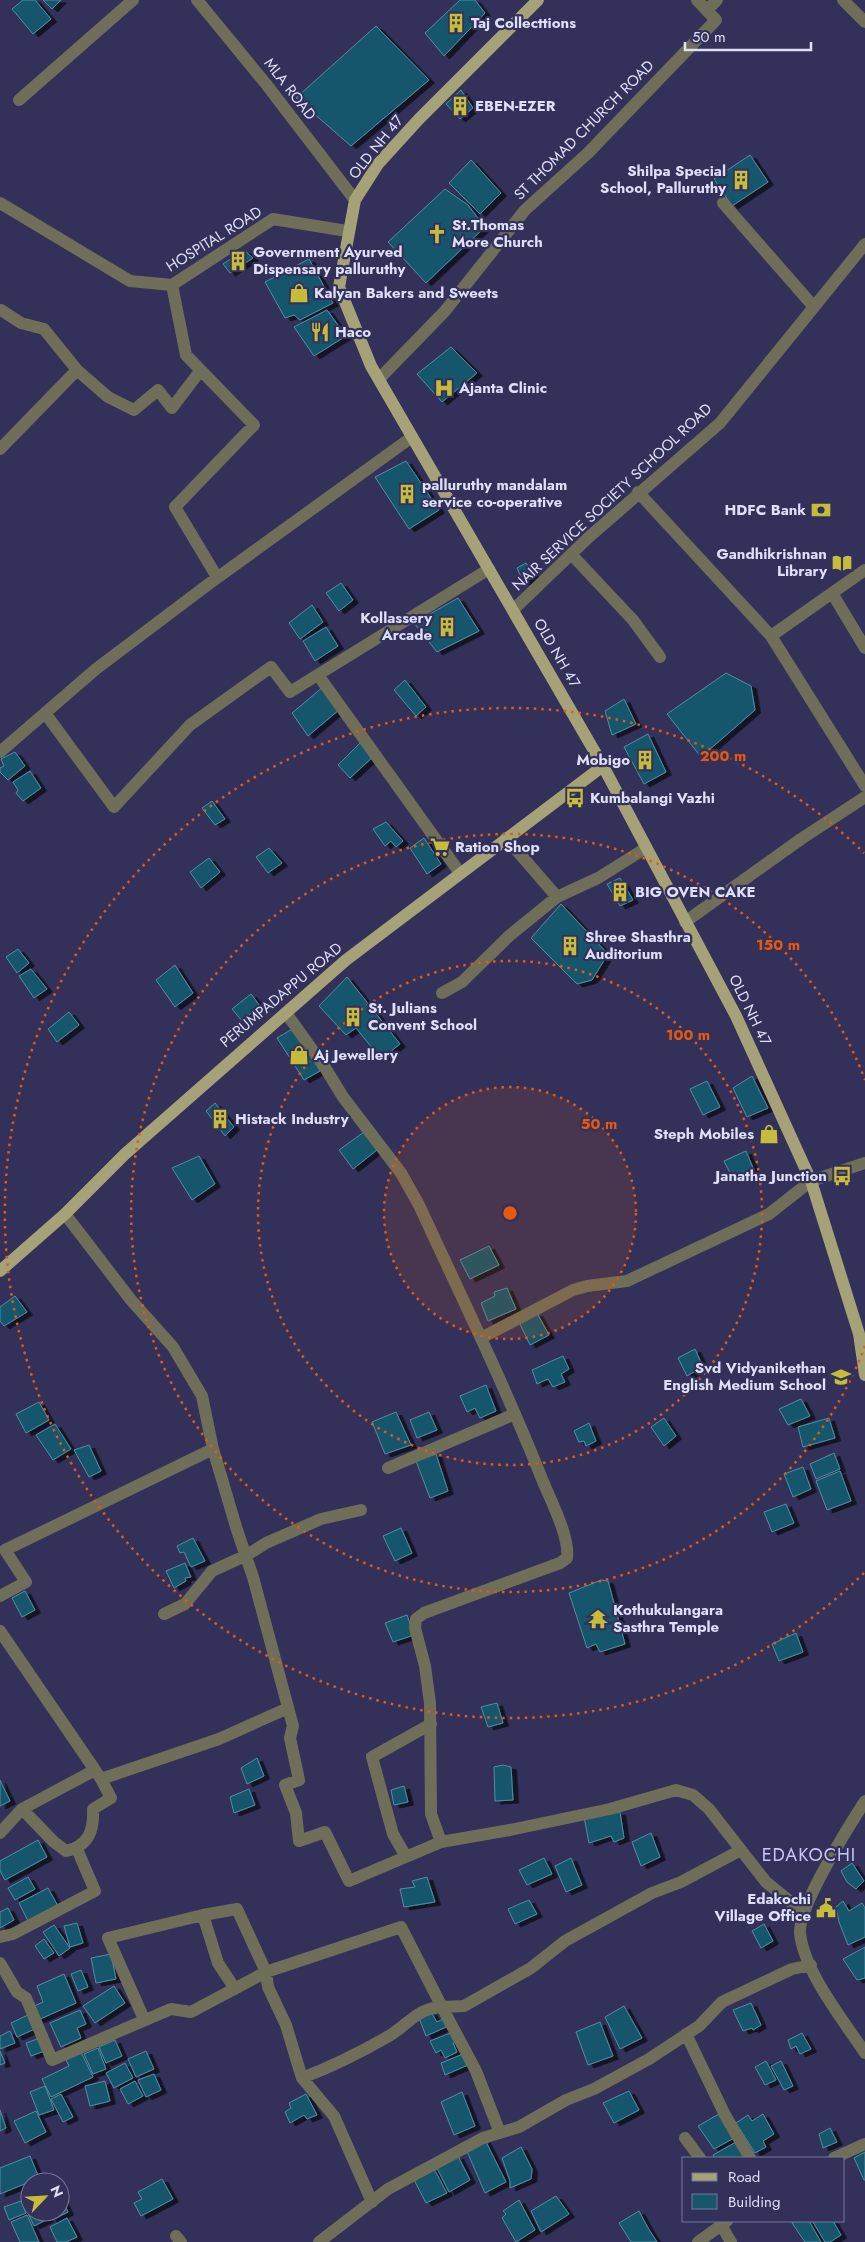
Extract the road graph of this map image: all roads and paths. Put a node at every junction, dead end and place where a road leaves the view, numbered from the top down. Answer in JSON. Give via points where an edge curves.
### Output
{"nodes":[{"id":1,"x":133,"y":0,"type":"edge"},
{"id":2,"x":197,"y":0,"type":"edge"},
{"id":3,"x":538,"y":0,"type":"edge"},
{"id":4,"x":697,"y":0,"type":"edge"},
{"id":5,"x":717,"y":0,"type":"edge"},
{"id":6,"x":843,"y":0,"type":"edge"},
{"id":7,"x":706,"y":10,"type":"junction"},
{"id":8,"x":863,"y":17,"type":"edge"},
{"id":9,"x":18,"y":100,"type":"dead end"},
{"id":10,"x":354,"y":200,"type":"junction"},
{"id":11,"x":0,"y":203,"type":"edge"},
{"id":12,"x":723,"y":203,"type":"dead end"},
{"id":13,"x":348,"y":231,"type":"junction"},
{"id":14,"x":865,"y":244,"type":"edge"},
{"id":15,"x":172,"y":286,"type":"junction"},
{"id":16,"x":814,"y":307,"type":"junction"},
{"id":17,"x":1,"y":310,"type":"edge"},
{"id":18,"x":77,"y":370,"type":"junction"},
{"id":19,"x":200,"y":371,"type":"junction"},
{"id":20,"x":379,"y":379,"type":"junction"},
{"id":21,"x":412,"y":437,"type":"junction"},
{"id":22,"x":0,"y":449,"type":"edge"},
{"id":23,"x":638,"y":492,"type":"junction"},
{"id":24,"x":572,"y":554,"type":"junction"},
{"id":25,"x":489,"y":569,"type":"junction"},
{"id":26,"x":865,"y":570,"type":"edge"},
{"id":27,"x":217,"y":577,"type":"junction"},
{"id":28,"x":832,"y":593,"type":"junction"},
{"id":29,"x":514,"y":610,"type":"junction"},
{"id":30,"x":771,"y":636,"type":"junction"},
{"id":31,"x":865,"y":648,"type":"edge"},
{"id":32,"x":660,"y":657,"type":"dead end"},
{"id":33,"x":318,"y":675,"type":"junction"},
{"id":34,"x":46,"y":713,"type":"junction"},
{"id":35,"x":0,"y":752,"type":"edge"},
{"id":36,"x":603,"y":766,"type":"junction"},
{"id":37,"x":865,"y":786,"type":"edge"},
{"id":38,"x":865,"y":797,"type":"edge"},
{"id":39,"x":506,"y":838,"type":"junction"},
{"id":40,"x":646,"y":848,"type":"junction"},
{"id":41,"x":460,"y":874,"type":"junction"},
{"id":42,"x":557,"y":897,"type":"junction"},
{"id":43,"x":685,"y":922,"type":"junction"},
{"id":44,"x":442,"y":993,"type":"dead end"},
{"id":45,"x":286,"y":1013,"type":"junction"},
{"id":46,"x":865,"y":1163,"type":"edge"},
{"id":47,"x":811,"y":1181,"type":"junction"},
{"id":48,"x":65,"y":1214,"type":"junction"},
{"id":49,"x":0,"y":1271,"type":"edge"},
{"id":50,"x":481,"y":1338,"type":"junction"},
{"id":51,"x":865,"y":1375,"type":"edge"},
{"id":52,"x":515,"y":1414,"type":"junction"},
{"id":53,"x":213,"y":1449,"type":"junction"},
{"id":54,"x":388,"y":1468,"type":"dead end"},
{"id":55,"x":361,"y":1510,"type":"dead end"},
{"id":56,"x":247,"y":1555,"type":"junction"},
{"id":57,"x":0,"y":1596,"type":"edge"},
{"id":58,"x":164,"y":1614,"type":"dead end"},
{"id":59,"x":0,"y":1631,"type":"edge"},
{"id":60,"x":288,"y":1708,"type":"junction"},
{"id":61,"x":431,"y":1724,"type":"junction"},
{"id":62,"x":98,"y":1774,"type":"junction"},
{"id":63,"x":865,"y":1801,"type":"edge"},
{"id":64,"x":22,"y":1809,"type":"junction"},
{"id":65,"x":0,"y":1832,"type":"edge"},
{"id":66,"x":441,"y":1842,"type":"junction"},
{"id":67,"x":77,"y":1849,"type":"junction"},
{"id":68,"x":741,"y":1850,"type":"junction"},
{"id":69,"x":405,"y":1855,"type":"junction"},
{"id":70,"x":804,"y":1913,"type":"junction"},
{"id":71,"x":203,"y":1915,"type":"junction"},
{"id":72,"x":0,"y":1937,"type":"edge"},
{"id":73,"x":0,"y":1963,"type":"edge"},
{"id":74,"x":811,"y":1965,"type":"junction"},
{"id":75,"x":266,"y":1972,"type":"junction"},
{"id":76,"x":234,"y":1989,"type":"junction"},
{"id":77,"x":442,"y":2007,"type":"junction"},
{"id":78,"x":144,"y":2019,"type":"junction"},
{"id":79,"x":686,"y":2034,"type":"junction"},
{"id":80,"x":865,"y":2053,"type":"edge"},
{"id":81,"x":302,"y":2078,"type":"junction"},
{"id":82,"x":500,"y":2133,"type":"junction"},
{"id":83,"x":685,"y":2138,"type":"dead end"},
{"id":84,"x":865,"y":2144,"type":"edge"},
{"id":85,"x":699,"y":2157,"type":"edge"},
{"id":86,"x":749,"y":2157,"type":"edge"},
{"id":87,"x":836,"y":2157,"type":"edge"},
{"id":88,"x":372,"y":2202,"type":"junction"},
{"id":89,"x":724,"y":2223,"type":"edge"},
{"id":90,"x":319,"y":2242,"type":"edge"},
{"id":91,"x":698,"y":2242,"type":"edge"},
{"id":92,"x":731,"y":2242,"type":"edge"}],
"edges":[{"from":1,"to":9,"type":"street"},
{"from":2,"to":10,"type":"street","name":"MLA ROAD"},
{"from":3,"to":10,"type":"main road","name":"OLD NH 47","via":[[378,164]]},
{"from":4,"to":7,"type":"street"},
{"from":5,"to":7,"type":"street"},
{"from":6,"to":8,"type":"street"},
{"from":7,"to":20,"type":"street","name":"ST THOMAD CHURCH ROAD","via":[[716,20],[588,153],[525,210],[446,311]]},
{"from":10,"to":13,"type":"main road","name":"OLD NH 47"},
{"from":11,"to":15,"type":"street","name":"HOSPITAL ROAD","via":[[130,281]]},
{"from":12,"to":16,"type":"street"},
{"from":13,"to":15,"type":"street","name":"HOSPITAL ROAD","via":[[273,219]]},
{"from":13,"to":20,"type":"main road","name":"OLD NH 47","via":[[340,287]]},
{"from":14,"to":16,"type":"street","name":"NAIR SERVICE SOCIETY SCHOOL ROAD"},
{"from":15,"to":19,"type":"street","via":[[186,356]]},
{"from":16,"to":23,"type":"street","name":"NAIR SERVICE SOCIETY SCHOOL ROAD","via":[[720,423]]},
{"from":17,"to":18,"type":"street","via":[[21,323],[44,329]]},
{"from":18,"to":19,"type":"street","via":[[108,397],[134,410],[158,390],[172,408]]},
{"from":18,"to":22,"type":"street"},
{"from":19,"to":27,"type":"street","via":[[254,425],[175,507]]},
{"from":20,"to":21,"type":"main road","name":"OLD NH 47"},
{"from":21,"to":25,"type":"main road","name":"OLD NH 47"},
{"from":21,"to":27,"type":"street"},
{"from":23,"to":24,"type":"street","name":"NAIR SERVICE SOCIETY SCHOOL ROAD"},
{"from":23,"to":30,"type":"street"},
{"from":24,"to":29,"type":"street","name":"NAIR SERVICE SOCIETY SCHOOL ROAD"},
{"from":24,"to":32,"type":"street","via":[[633,620]]},
{"from":25,"to":29,"type":"main road","name":"OLD NH 47"},
{"from":25,"to":33,"type":"street"},
{"from":26,"to":28,"type":"street"},
{"from":27,"to":34,"type":"street","via":[[96,669]]},
{"from":28,"to":30,"type":"street"},
{"from":28,"to":31,"type":"street"},
{"from":29,"to":36,"type":"main road","name":"OLD NH 47"},
{"from":30,"to":37,"type":"street"},
{"from":33,"to":34,"type":"street","via":[[290,692],[271,667],[190,726],[114,807]]},
{"from":33,"to":41,"type":"street"},
{"from":34,"to":35,"type":"street"},
{"from":36,"to":39,"type":"main road","name":"PERUMPADAPPU ROAD"},
{"from":36,"to":40,"type":"main road","name":"OLD NH 47"},
{"from":38,"to":43,"type":"street"},
{"from":39,"to":41,"type":"main road","name":"PERUMPADAPPU ROAD"},
{"from":39,"to":42,"type":"street"},
{"from":40,"to":42,"type":"street","via":[[598,878]]},
{"from":40,"to":43,"type":"main road","name":"OLD NH 47"},
{"from":41,"to":45,"type":"main road","name":"PERUMPADAPPU ROAD","via":[[346,960]]},
{"from":42,"to":44,"type":"street","via":[[509,936],[462,982]]},
{"from":43,"to":47,"type":"main road","name":"OLD NH 47","via":[[736,1016]]},
{"from":45,"to":48,"type":"main road","name":"PERUMPADAPPU ROAD","via":[[125,1154]]},
{"from":45,"to":50,"type":"street","via":[[419,1205]]},
{"from":46,"to":47,"type":"street"},
{"from":47,"to":50,"type":"street","via":[[760,1218],[627,1281],[573,1290]]},
{"from":47,"to":51,"type":"main road","name":"OLD NH 47","via":[[859,1334]]},
{"from":48,"to":49,"type":"main road","name":"PERUMPADAPPU ROAD"},
{"from":48,"to":53,"type":"street","via":[[131,1300],[173,1347],[202,1396]]},
{"from":50,"to":52,"type":"street"},
{"from":52,"to":54,"type":"street"},
{"from":52,"to":61,"type":"street","via":[[562,1530],[567,1558],[513,1582],[424,1613],[416,1619]]},
{"from":53,"to":56,"type":"street"},
{"from":53,"to":57,"type":"street","via":[[5,1550],[26,1582]]},
{"from":55,"to":56,"type":"street","via":[[322,1518],[294,1529]]},
{"from":56,"to":58,"type":"street","via":[[212,1571],[185,1604]]},
{"from":56,"to":60,"type":"street"},
{"from":59,"to":62,"type":"street"},
{"from":60,"to":62,"type":"street","via":[[219,1739]]},
{"from":60,"to":69,"type":"street","via":[[293,1726],[290,1738],[299,1780],[285,1785],[296,1812],[299,1841],[325,1832],[349,1881]]},
{"from":61,"to":66,"type":"street","via":[[431,1814]]},
{"from":61,"to":69,"type":"street","via":[[372,1757],[393,1834]]},
{"from":62,"to":64,"type":"street"},
{"from":62,"to":67,"type":"street","via":[[111,1798],[93,1809],[94,1826],[86,1842]]},
{"from":63,"to":70,"type":"street","via":[[839,1841]]},
{"from":64,"to":65,"type":"street"},
{"from":64,"to":67,"type":"street","via":[[66,1851]]},
{"from":66,"to":68,"type":"street","via":[[610,1809],[676,1790],[693,1795],[709,1809]]},
{"from":66,"to":69,"type":"street"},
{"from":67,"to":72,"type":"street","via":[[95,1891],[13,1934]]},
{"from":68,"to":70,"type":"street","via":[[766,1882]]},
{"from":68,"to":77,"type":"street","via":[[565,1941],[531,1968],[464,2006]]},
{"from":70,"to":74,"type":"street","via":[[800,1934]]},
{"from":71,"to":75,"type":"street","via":[[237,1909]]},
{"from":71,"to":76,"type":"street","via":[[218,1964]]},
{"from":71,"to":78,"type":"street","via":[[108,1938]]},
{"from":73,"to":78,"type":"street","via":[[17,1992],[26,1998],[52,2060]]},
{"from":74,"to":79,"type":"street","via":[[792,1969],[722,2002],[699,2026]]},
{"from":74,"to":80,"type":"street","via":[[840,2020]]},
{"from":75,"to":76,"type":"street"},
{"from":75,"to":77,"type":"street","via":[[401,1927]]},
{"from":75,"to":81,"type":"street","via":[[268,1987],[286,2025]]},
{"from":76,"to":78,"type":"street","via":[[191,2012],[171,2009]]},
{"from":77,"to":81,"type":"street","via":[[427,2007],[390,2035]]},
{"from":77,"to":82,"type":"street","via":[[476,2071]]},
{"from":79,"to":82,"type":"street","via":[[594,2089],[566,2100],[519,2127]]},
{"from":79,"to":86,"type":"street"},
{"from":81,"to":88,"type":"street","via":[[334,2116]]},
{"from":82,"to":88,"type":"street","via":[[484,2138],[388,2189]]},
{"from":83,"to":85,"type":"street"},
{"from":84,"to":87,"type":"street"},
{"from":88,"to":90,"type":"street"},
{"from":89,"to":91,"type":"street"},
{"from":89,"to":92,"type":"street"}]}
